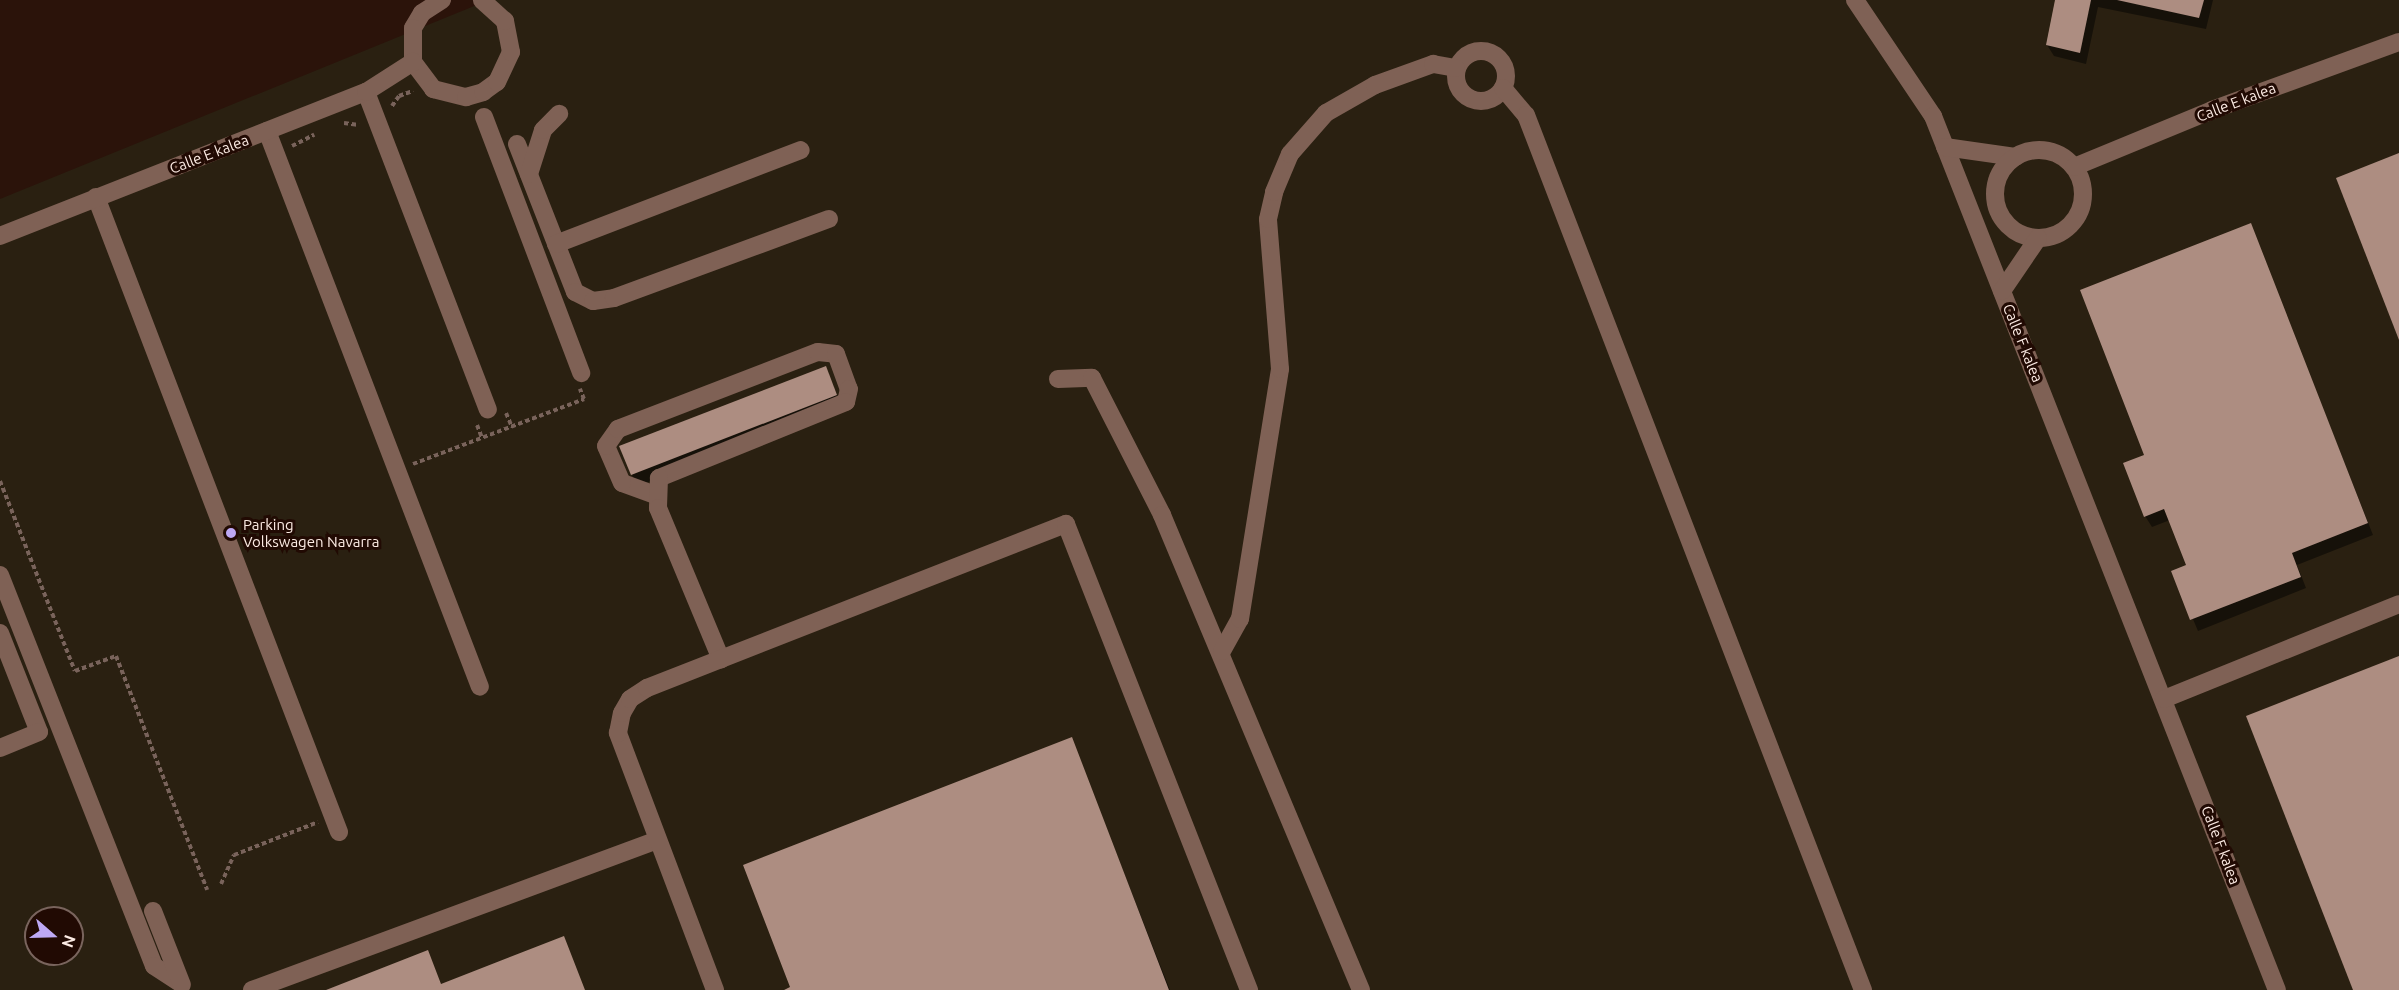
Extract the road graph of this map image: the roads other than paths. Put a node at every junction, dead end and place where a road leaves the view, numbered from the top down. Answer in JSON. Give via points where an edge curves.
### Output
{"nodes":[{"id":1,"x":442,"y":0,"type":"edge"},
{"id":2,"x":482,"y":0,"type":"edge"},
{"id":3,"x":1855,"y":0,"type":"edge"},
{"id":4,"x":2399,"y":42,"type":"edge"},
{"id":5,"x":412,"y":63,"type":"junction"},
{"id":6,"x":1456,"y":68,"type":"junction"},
{"id":7,"x":1503,"y":88,"type":"junction"},
{"id":8,"x":366,"y":92,"type":"junction"},
{"id":9,"x":559,"y":114,"type":"dead end"},
{"id":10,"x":484,"y":117,"type":"dead end"},
{"id":11,"x":267,"y":131,"type":"junction"},
{"id":12,"x":517,"y":144,"type":"dead end"},
{"id":13,"x":1945,"y":147,"type":"junction"},
{"id":14,"x":801,"y":150,"type":"dead end"},
{"id":15,"x":2015,"y":157,"type":"junction"},
{"id":16,"x":2074,"y":167,"type":"junction"},
{"id":17,"x":529,"y":174,"type":"junction"},
{"id":18,"x":96,"y":198,"type":"junction"},
{"id":19,"x":829,"y":219,"type":"dead end"},
{"id":20,"x":0,"y":236,"type":"edge"},
{"id":21,"x":2038,"y":238,"type":"junction"},
{"id":22,"x":556,"y":244,"type":"junction"},
{"id":23,"x":2002,"y":291,"type":"junction"},
{"id":24,"x":580,"y":378,"type":"road end"},
{"id":25,"x":1058,"y":379,"type":"dead end"},
{"id":26,"x":488,"y":410,"type":"road end"},
{"id":27,"x":658,"y":496,"type":"junction"},
{"id":28,"x":0,"y":575,"type":"edge"},
{"id":29,"x":2399,"y":603,"type":"edge"},
{"id":30,"x":0,"y":633,"type":"edge"},
{"id":31,"x":1222,"y":651,"type":"junction"},
{"id":32,"x":721,"y":659,"type":"junction"},
{"id":33,"x":480,"y":687,"type":"dead end"},
{"id":34,"x":2164,"y":699,"type":"junction"},
{"id":35,"x":0,"y":748,"type":"edge"},
{"id":36,"x":339,"y":832,"type":"dead end"},
{"id":37,"x":657,"y":840,"type":"junction"},
{"id":38,"x":153,"y":911,"type":"dead end"},
{"id":39,"x":184,"y":987,"type":"edge"},
{"id":40,"x":252,"y":990,"type":"edge"},
{"id":41,"x":715,"y":990,"type":"edge"},
{"id":42,"x":1249,"y":990,"type":"edge"},
{"id":43,"x":1361,"y":990,"type":"edge"},
{"id":44,"x":1863,"y":990,"type":"edge"},
{"id":45,"x":2277,"y":990,"type":"edge"}],
"edges":[{"from":1,"to":5,"type":"street","via":[[422,13],[414,28]]},
{"from":2,"to":5,"type":"street","via":[[495,9],[511,36],[507,68],[497,82],[475,95],[449,96],[433,89]]},
{"from":3,"to":13,"type":"street","name":"Calle F kalea","via":[[1933,116]]},
{"from":4,"to":16,"type":"street","name":"Calle E kalea","via":[[2212,110]]},
{"from":5,"to":8,"type":"street","name":"Calle E kalea"},
{"from":6,"to":7,"type":"street","via":[[1457,86],[1468,99],[1485,101]]},
{"from":6,"to":7,"type":"street","via":[[1467,54],[1493,54],[1504,67]]},
{"from":6,"to":31,"type":"street","via":[[1433,64],[1375,84],[1326,113],[1290,154],[1274,192],[1268,219],[1280,369],[1240,619]]},
{"from":7,"to":44,"type":"street","via":[[1526,115]]},
{"from":8,"to":11,"type":"street","name":"Calle E kalea"},
{"from":8,"to":26,"type":"street"},
{"from":9,"to":17,"type":"street","via":[[543,130]]},
{"from":10,"to":24,"type":"street"},
{"from":11,"to":18,"type":"street","name":"Calle E kalea"},
{"from":11,"to":33,"type":"street","via":[[404,463]]},
{"from":12,"to":17,"type":"street"},
{"from":13,"to":15,"type":"street"},
{"from":13,"to":23,"type":"street","name":"Calle F kalea"},
{"from":14,"to":22,"type":"street"},
{"from":15,"to":16,"type":"street","via":[[2046,151],[2065,158]]},
{"from":15,"to":21,"type":"street","via":[[1998,178],[1996,201],[2006,223],[2026,236]]},
{"from":16,"to":21,"type":"street","via":[[2083,190],[2078,213],[2062,231]]},
{"from":17,"to":22,"type":"street"},
{"from":18,"to":20,"type":"street","name":"Calle E kalea"},
{"from":18,"to":36,"type":"street"},
{"from":19,"to":22,"type":"street","via":[[614,298],[593,301],[576,292]]},
{"from":21,"to":23,"type":"street"},
{"from":23,"to":34,"type":"street","name":"Calle F kalea"},
{"from":25,"to":31,"type":"street","via":[[1092,378],[1162,515]]},
{"from":27,"to":27,"type":"street","via":[[659,478],[846,402],[849,388],[836,354],[818,352],[618,429],[606,446],[622,483]]},
{"from":27,"to":32,"type":"street","via":[[658,508]]},
{"from":28,"to":39,"type":"street","via":[[154,966]]},
{"from":29,"to":34,"type":"street"},
{"from":30,"to":35,"type":"street","via":[[39,732]]},
{"from":31,"to":43,"type":"street"},
{"from":32,"to":37,"type":"street","via":[[647,688],[630,699],[622,713],[618,733]]},
{"from":32,"to":42,"type":"street","via":[[1066,524]]},
{"from":34,"to":45,"type":"street","name":"Calle F kalea"},
{"from":37,"to":40,"type":"street"},
{"from":37,"to":41,"type":"street"},
{"from":38,"to":39,"type":"street"}]}
